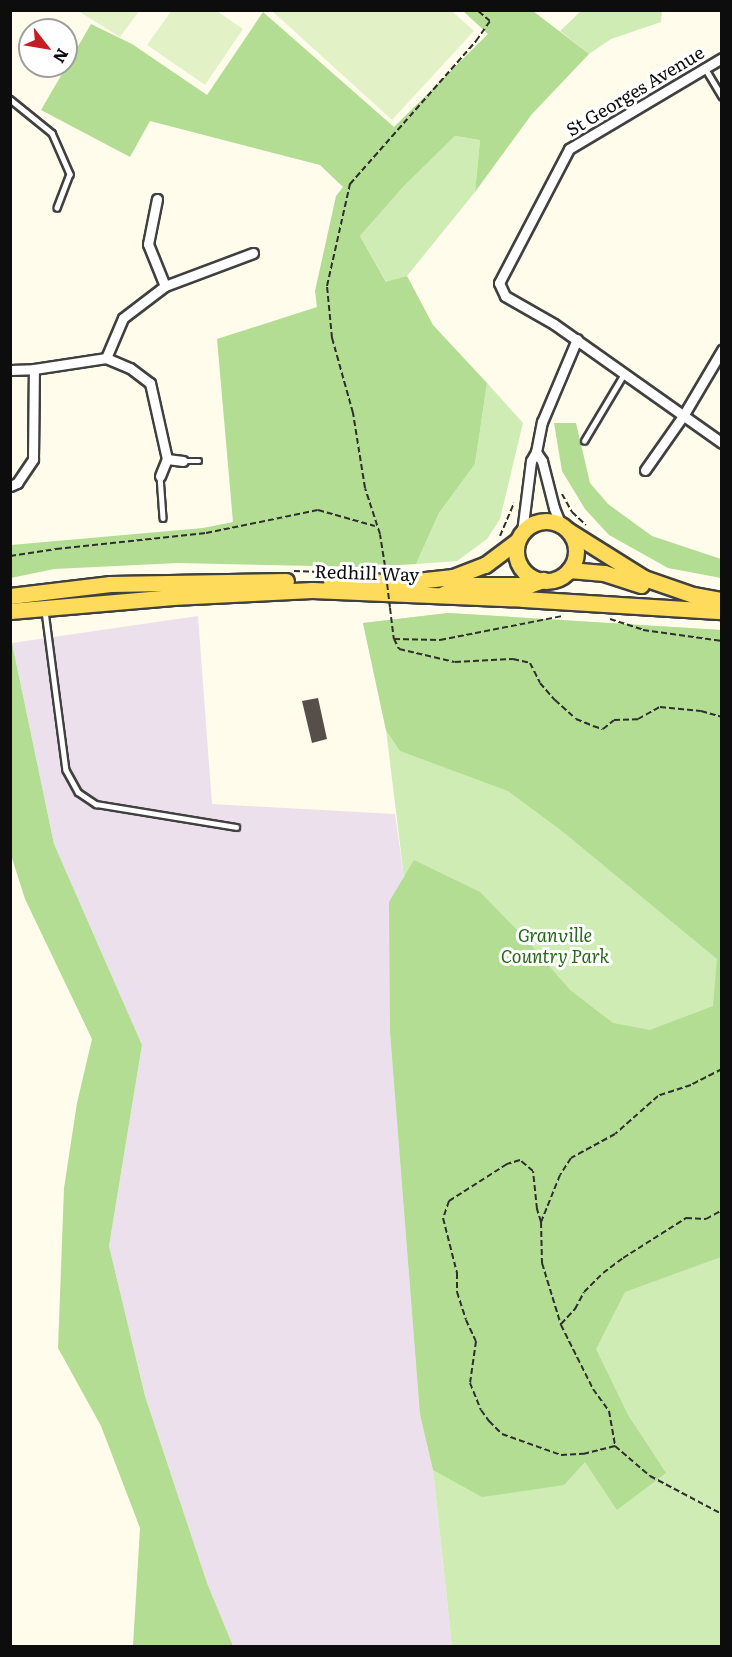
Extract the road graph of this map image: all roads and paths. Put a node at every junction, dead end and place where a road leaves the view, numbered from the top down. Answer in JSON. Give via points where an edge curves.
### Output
{"nodes":[{"id":1,"x":477,"y":10,"type":"edge"},
{"id":2,"x":722,"y":58,"type":"edge"},
{"id":3,"x":705,"y":69,"type":"junction"},
{"id":4,"x":722,"y":96,"type":"edge"},
{"id":5,"x":10,"y":99,"type":"edge"},
{"id":6,"x":157,"y":199,"type":"dead end"},
{"id":7,"x":57,"y":208,"type":"dead end"},
{"id":8,"x":253,"y":253,"type":"dead end"},
{"id":9,"x":165,"y":286,"type":"junction"},
{"id":10,"x":577,"y":339,"type":"junction"},
{"id":11,"x":722,"y":350,"type":"edge"},
{"id":12,"x":106,"y":358,"type":"junction"},
{"id":13,"x":34,"y":369,"type":"junction"},
{"id":14,"x":10,"y":370,"type":"edge"},
{"id":15,"x":624,"y":374,"type":"junction"},
{"id":16,"x":683,"y":416,"type":"junction"},
{"id":17,"x":584,"y":441,"type":"dead end"},
{"id":18,"x":722,"y":443,"type":"edge"},
{"id":19,"x":536,"y":452,"type":"junction"},
{"id":20,"x":167,"y":459,"type":"junction"},
{"id":21,"x":199,"y":460,"type":"dead end"},
{"id":22,"x":183,"y":461,"type":"joint"},
{"id":23,"x":645,"y":470,"type":"dead end"},
{"id":24,"x":160,"y":476,"type":"joint"},
{"id":25,"x":10,"y":486,"type":"edge"},
{"id":26,"x":561,"y":492,"type":"dead end"},
{"id":27,"x":518,"y":495,"type":"dead end"},
{"id":28,"x":163,"y":518,"type":"dead end"},
{"id":29,"x":375,"y":526,"type":"junction"},
{"id":30,"x":565,"y":528,"type":"junction"},
{"id":31,"x":593,"y":532,"type":"dead end"},
{"id":32,"x":519,"y":537,"type":"junction"},
{"id":33,"x":498,"y":539,"type":"dead end"},
{"id":34,"x":10,"y":556,"type":"edge"},
{"id":35,"x":569,"y":570,"type":"junction"},
{"id":36,"x":287,"y":571,"type":"dead end"},
{"id":37,"x":330,"y":572,"type":"dead end"},
{"id":38,"x":384,"y":572,"type":"dead end"},
{"id":39,"x":394,"y":572,"type":"dead end"},
{"id":40,"x":543,"y":580,"type":"junction"},
{"id":41,"x":10,"y":596,"type":"edge"},
{"id":42,"x":440,"y":596,"type":"junction"},
{"id":43,"x":722,"y":600,"type":"edge"},
{"id":44,"x":44,"y":607,"type":"junction"},
{"id":45,"x":722,"y":609,"type":"edge"},
{"id":46,"x":10,"y":611,"type":"edge"},
{"id":47,"x":567,"y":615,"type":"dead end"},
{"id":48,"x":609,"y":619,"type":"dead end"},
{"id":49,"x":394,"y":639,"type":"junction"},
{"id":50,"x":722,"y":641,"type":"edge"},
{"id":51,"x":722,"y":717,"type":"edge"},
{"id":52,"x":236,"y":827,"type":"dead end"},
{"id":53,"x":722,"y":1070,"type":"edge"},
{"id":54,"x":722,"y":1210,"type":"edge"},
{"id":55,"x":541,"y":1222,"type":"junction"},
{"id":56,"x":561,"y":1325,"type":"junction"},
{"id":57,"x":615,"y":1446,"type":"junction"},
{"id":58,"x":722,"y":1514,"type":"edge"}],
"edges":[{"from":1,"to":29,"type":"path","via":[[490,21],[476,41],[350,184],[327,286],[332,338],[353,413]]},
{"from":2,"to":3,"type":"street","name":"St Georges Avenue"},
{"from":3,"to":4,"type":"lane"},
{"from":3,"to":10,"type":"street","name":"St Georges Avenue","via":[[569,149],[499,283],[505,296]]},
{"from":5,"to":7,"type":"lane","via":[[52,133],[70,174]]},
{"from":6,"to":9,"type":"street","via":[[148,244]]},
{"from":8,"to":9,"type":"street"},
{"from":9,"to":12,"type":"street","via":[[123,318]]},
{"from":10,"to":15,"type":"street"},
{"from":10,"to":19,"type":"street","via":[[542,422]]},
{"from":11,"to":16,"type":"street"},
{"from":12,"to":13,"type":"street"},
{"from":12,"to":20,"type":"street","via":[[130,368],[150,383]]},
{"from":13,"to":14,"type":"street"},
{"from":13,"to":25,"type":"street","via":[[33,459],[17,483]]},
{"from":15,"to":16,"type":"street"},
{"from":15,"to":17,"type":"lane"},
{"from":16,"to":18,"type":"street"},
{"from":16,"to":23,"type":"street"},
{"from":19,"to":30,"type":"street","via":[[554,508]]},
{"from":19,"to":32,"type":"street","via":[[531,461]]},
{"from":20,"to":22,"type":"street"},
{"from":20,"to":24,"type":"street"},
{"from":21,"to":22,"type":"lane"},
{"from":24,"to":28,"type":"lane"},
{"from":26,"to":31,"type":"path","via":[[572,512]]},
{"from":27,"to":33,"type":"path"},
{"from":29,"to":34,"type":"path","via":[[318,510],[206,533]]},
{"from":29,"to":49,"type":"path","bridge":true,"via":[[380,534]]},
{"from":30,"to":32,"type":"main road","via":[[541,524]]},
{"from":30,"to":35,"type":"main road","via":[[577,550]]},
{"from":30,"to":43,"type":"main road","via":[[644,578],[685,593]]},
{"from":32,"to":40,"type":"main road","via":[[515,555],[519,565]]},
{"from":32,"to":41,"type":"main road","name":"Redhill Way","via":[[485,565],[441,579],[110,584]]},
{"from":35,"to":40,"type":"main road","via":[[556,579]]},
{"from":35,"to":45,"type":"main road","via":[[604,573]]},
{"from":36,"to":37,"type":"path"},
{"from":38,"to":39,"type":"path"},
{"from":40,"to":42,"type":"main road","via":[[529,585],[463,585]]},
{"from":42,"to":44,"type":"main road","name":"Redhill Way","via":[[312,590]]},
{"from":42,"to":45,"type":"main road","name":"Redhill Way"},
{"from":44,"to":46,"type":"main road","name":"Redhill Way"},
{"from":44,"to":52,"type":"lane","via":[[66,770],[78,792],[96,804]]},
{"from":47,"to":49,"type":"path","via":[[440,640]]},
{"from":48,"to":50,"type":"path","via":[[643,630]]},
{"from":49,"to":51,"type":"path","via":[[399,649],[429,658],[455,662],[513,659],[530,663],[540,683],[576,719],[603,729],[614,720],[638,719],[660,707]]},
{"from":53,"to":55,"type":"path","via":[[658,1096],[615,1134],[571,1158]]},
{"from":54,"to":56,"type":"path","via":[[706,1219],[686,1218],[623,1258],[584,1292]]},
{"from":55,"to":56,"type":"path","via":[[542,1263]]},
{"from":55,"to":57,"type":"path","via":[[533,1171],[520,1160],[507,1164],[449,1201],[443,1218],[457,1274],[457,1292],[476,1341],[470,1383],[481,1410],[502,1434],[561,1455]]},
{"from":56,"to":57,"type":"path","via":[[593,1389],[609,1411]]},
{"from":57,"to":58,"type":"path","via":[[650,1476]]}]}
